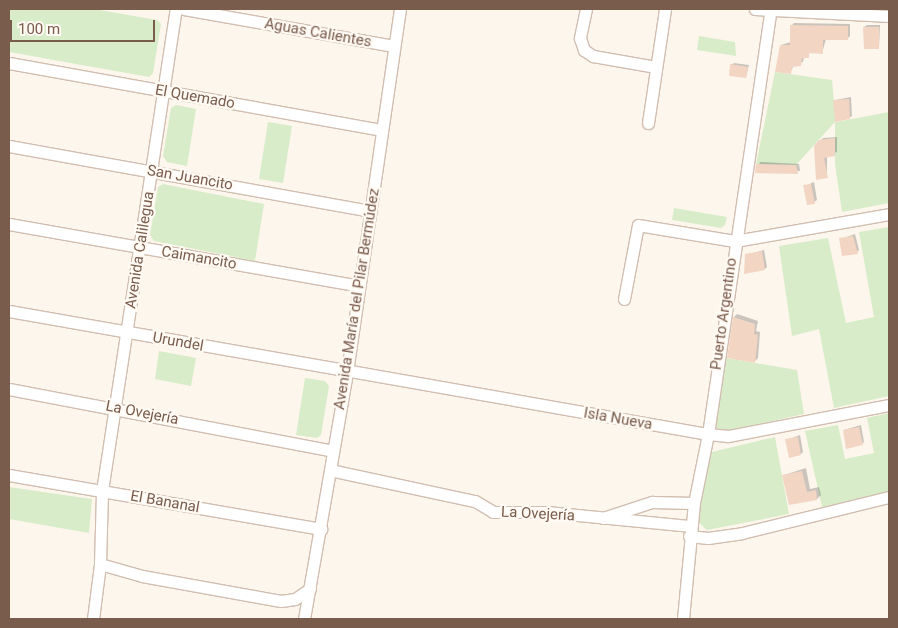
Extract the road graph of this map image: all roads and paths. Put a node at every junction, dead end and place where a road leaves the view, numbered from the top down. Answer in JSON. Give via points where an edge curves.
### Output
{"nodes":[{"id":1,"x":176,"y":9,"type":"edge"},
{"id":2,"x":184,"y":9,"type":"edge"},
{"id":3,"x":400,"y":9,"type":"edge"},
{"id":4,"x":586,"y":9,"type":"edge"},
{"id":5,"x":665,"y":9,"type":"edge"},
{"id":6,"x":754,"y":9,"type":"edge"},
{"id":7,"x":770,"y":10,"type":"edge"},
{"id":8,"x":889,"y":16,"type":"edge"},
{"id":9,"x":394,"y":46,"type":"junction"},
{"id":10,"x":9,"y":64,"type":"edge"},
{"id":11,"x":656,"y":66,"type":"junction"},
{"id":12,"x":163,"y":91,"type":"junction"},
{"id":13,"x":648,"y":123,"type":"dead end"},
{"id":14,"x":381,"y":130,"type":"junction"},
{"id":15,"x":9,"y":146,"type":"edge"},
{"id":16,"x":152,"y":172,"type":"junction"},
{"id":17,"x":371,"y":211,"type":"junction"},
{"id":18,"x":889,"y":214,"type":"edge"},
{"id":19,"x":9,"y":224,"type":"edge"},
{"id":20,"x":735,"y":241,"type":"junction"},
{"id":21,"x":139,"y":248,"type":"junction"},
{"id":22,"x":360,"y":286,"type":"junction"},
{"id":23,"x":624,"y":299,"type":"dead end"},
{"id":24,"x":9,"y":311,"type":"edge"},
{"id":25,"x":128,"y":332,"type":"junction"},
{"id":26,"x":347,"y":372,"type":"junction"},
{"id":27,"x":9,"y":389,"type":"edge"},
{"id":28,"x":889,"y":405,"type":"edge"},
{"id":29,"x":115,"y":407,"type":"junction"},
{"id":30,"x":708,"y":434,"type":"junction"},
{"id":31,"x":333,"y":451,"type":"junction"},
{"id":32,"x":330,"y":470,"type":"junction"},
{"id":33,"x":9,"y":475,"type":"edge"},
{"id":34,"x":102,"y":491,"type":"junction"},
{"id":35,"x":889,"y":496,"type":"edge"},
{"id":36,"x":694,"y":503,"type":"junction"},
{"id":37,"x":600,"y":519,"type":"junction"},
{"id":38,"x":321,"y":529,"type":"junction"},
{"id":39,"x":690,"y":531,"type":"junction"},
{"id":40,"x":100,"y":564,"type":"junction"},
{"id":41,"x":310,"y":589,"type":"junction"},
{"id":42,"x":93,"y":619,"type":"edge"},
{"id":43,"x":304,"y":619,"type":"edge"},
{"id":44,"x":683,"y":619,"type":"edge"}],
"edges":[{"from":1,"to":12,"type":"street","name":"Avenida Calilegua"},
{"from":2,"to":9,"type":"street","name":"Aguas Calientes"},
{"from":3,"to":9,"type":"street","name":"Avenida María del Pilar Bermúdez"},
{"from":4,"to":11,"type":"street","via":[[580,38],[584,50],[593,56]]},
{"from":5,"to":11,"type":"street"},
{"from":6,"to":7,"type":"street"},
{"from":7,"to":8,"type":"street"},
{"from":7,"to":20,"type":"street","name":"Puerto Argentino"},
{"from":9,"to":14,"type":"street","name":"Avenida María del Pilar Bermúdez"},
{"from":10,"to":12,"type":"street","name":"El Quemado"},
{"from":11,"to":13,"type":"street"},
{"from":12,"to":14,"type":"street","name":"El Quemado"},
{"from":12,"to":16,"type":"street","name":"Avenida Calilegua"},
{"from":14,"to":17,"type":"street","name":"Avenida María del Pilar Bermúdez"},
{"from":15,"to":16,"type":"street","name":"San Juancito"},
{"from":16,"to":17,"type":"street","name":"San Juancito"},
{"from":16,"to":21,"type":"street","name":"Avenida Calilegua"},
{"from":17,"to":22,"type":"street","name":"Avenida María del Pilar Bermúdez"},
{"from":18,"to":20,"type":"street"},
{"from":19,"to":21,"type":"street","name":"Caimancito"},
{"from":20,"to":23,"type":"street","via":[[638,225]]},
{"from":20,"to":30,"type":"street","name":"Puerto Argentino"},
{"from":21,"to":22,"type":"street","name":"Caimancito"},
{"from":21,"to":25,"type":"street","name":"Avenida Calilegua"},
{"from":22,"to":26,"type":"street","name":"Avenida María del Pilar Bermúdez"},
{"from":24,"to":25,"type":"street","name":"Urundel"},
{"from":25,"to":26,"type":"street","name":"Urundel"},
{"from":25,"to":29,"type":"street","name":"Avenida Calilegua"},
{"from":26,"to":30,"type":"street","name":"Isla Nueva"},
{"from":26,"to":31,"type":"street","name":"Avenida María del Pilar Bermúdez"},
{"from":27,"to":29,"type":"street","name":"La Ovejería"},
{"from":28,"to":30,"type":"street","name":"Isla Nueva","via":[[728,436]]},
{"from":29,"to":31,"type":"street","name":"La Ovejería"},
{"from":29,"to":34,"type":"street","name":"Avenida Calilegua"},
{"from":30,"to":36,"type":"street","name":"Puerto Argentino"},
{"from":31,"to":32,"type":"street","name":"Avenida María del Pilar Bermúdez"},
{"from":32,"to":37,"type":"street","name":"La Ovejería","via":[[475,501],[493,512],[547,512]]},
{"from":32,"to":38,"type":"street","name":"Avenida María del Pilar Bermúdez"},
{"from":33,"to":34,"type":"street","name":"El Bananal"},
{"from":34,"to":38,"type":"street","name":"El Bananal"},
{"from":34,"to":40,"type":"street","name":"Avenida Calilegua"},
{"from":35,"to":39,"type":"street","name":"La Ovejería","via":[[742,533],[708,538]]},
{"from":36,"to":37,"type":"street","via":[[652,502]]},
{"from":36,"to":39,"type":"street","name":"Puerto Argentino"},
{"from":37,"to":39,"type":"street","name":"La Ovejería"},
{"from":38,"to":41,"type":"street","name":"Avenida María del Pilar Bermúdez"},
{"from":39,"to":44,"type":"street","name":"Puerto Argentino"},
{"from":40,"to":41,"type":"street","via":[[142,576],[281,601],[295,599]]},
{"from":40,"to":42,"type":"street","name":"Avenida Calilegua"},
{"from":41,"to":43,"type":"street","name":"Avenida María del Pilar Bermúdez"}]}
